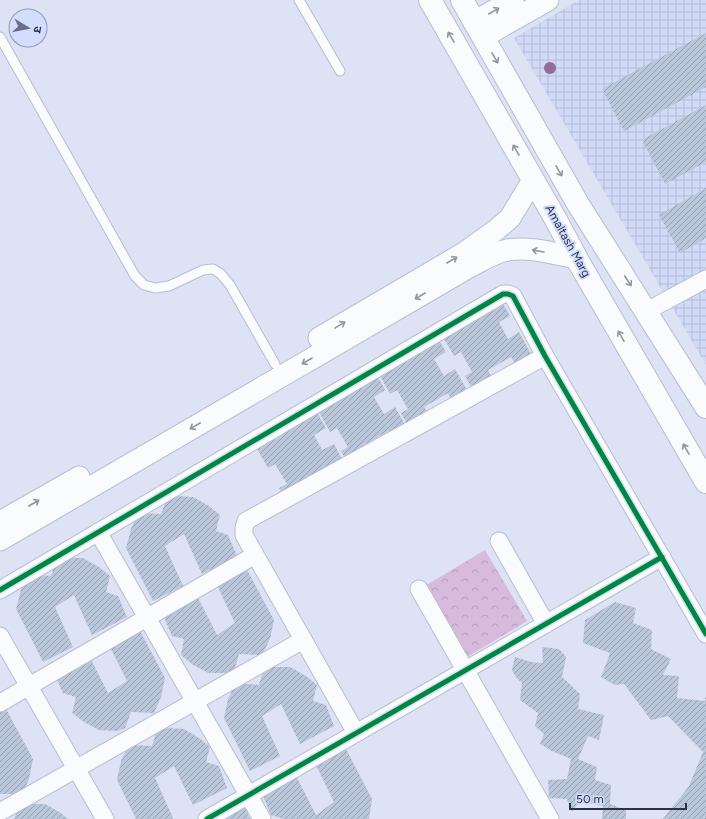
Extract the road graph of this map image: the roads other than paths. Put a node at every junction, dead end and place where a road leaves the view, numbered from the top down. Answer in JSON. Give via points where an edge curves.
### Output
{"nodes":[{"id":1,"x":299,"y":0,"type":"edge"},
{"id":2,"x":430,"y":0,"type":"edge"},
{"id":3,"x":462,"y":0,"type":"edge"},
{"id":4,"x":513,"y":0,"type":"edge"},
{"id":5,"x":548,"y":0,"type":"edge"},
{"id":6,"x":479,"y":30,"type":"junction"},
{"id":7,"x":0,"y":37,"type":"edge"},
{"id":8,"x":340,"y":71,"type":"dead end"},
{"id":9,"x":533,"y":180,"type":"junction"},
{"id":10,"x":504,"y":224,"type":"junction"},
{"id":11,"x":515,"y":249,"type":"junction"},
{"id":12,"x":576,"y":258,"type":"junction"},
{"id":13,"x":706,"y":279,"type":"edge"},
{"id":14,"x":380,"y":310,"type":"junction"},
{"id":15,"x":647,"y":311,"type":"junction"},
{"id":16,"x":546,"y":356,"type":"junction"},
{"id":17,"x":275,"y":364,"type":"junction"},
{"id":18,"x":706,"y":407,"type":"edge"},
{"id":19,"x":706,"y":482,"type":"edge"},
{"id":20,"x":0,"y":522,"type":"edge"},
{"id":21,"x":98,"y":532,"type":"junction"},
{"id":22,"x":0,"y":540,"type":"edge"},
{"id":23,"x":499,"y":541,"type":"dead end"},
{"id":24,"x":255,"y":555,"type":"junction"},
{"id":25,"x":662,"y":557,"type":"junction"},
{"id":26,"x":419,"y":589,"type":"dead end"},
{"id":27,"x":0,"y":590,"type":"edge"},
{"id":28,"x":146,"y":618,"type":"junction"},
{"id":29,"x":546,"y":624,"type":"junction"},
{"id":30,"x":706,"y":634,"type":"edge"},
{"id":31,"x":0,"y":636,"type":"edge"},
{"id":32,"x":303,"y":640,"type":"junction"},
{"id":33,"x":465,"y":670,"type":"junction"},
{"id":34,"x":29,"y":686,"type":"junction"},
{"id":35,"x":195,"y":701,"type":"junction"},
{"id":36,"x":0,"y":703,"type":"edge"},
{"id":37,"x":356,"y":733,"type":"junction"},
{"id":38,"x":76,"y":769,"type":"junction"},
{"id":39,"x":248,"y":795,"type":"junction"},
{"id":40,"x":0,"y":812,"type":"edge"},
{"id":41,"x":105,"y":819,"type":"edge"},
{"id":42,"x":207,"y":819,"type":"edge"},
{"id":43,"x":262,"y":819,"type":"edge"},
{"id":44,"x":550,"y":819,"type":"edge"}],
"edges":[{"from":1,"to":8,"type":"lane"},
{"from":9,"to":2,"type":"main road","name":"Amaltash Marg","one_way":true},
{"from":3,"to":6,"type":"main road"},
{"from":6,"to":4,"type":"street","one_way":true},
{"from":5,"to":6,"type":"street"},
{"from":6,"to":15,"type":"main road","one_way":true,"via":[[578,204]]},
{"from":7,"to":17,"type":"lane","via":[[135,276],[144,285],[155,288],[169,286],[203,270],[213,269],[221,274],[230,285]]},
{"from":9,"to":10,"type":"street"},
{"from":9,"to":12,"type":"main road","name":"Amaltash Marg"},
{"from":10,"to":11,"type":"street","via":[[502,242],[505,246]]},
{"from":14,"to":10,"type":"street","one_way":true},
{"from":12,"to":11,"type":"street","one_way":true},
{"from":11,"to":14,"type":"street","one_way":true,"via":[[499,253]]},
{"from":19,"to":12,"type":"main road","name":"Amaltash Marg","one_way":true},
{"from":13,"to":15,"type":"street"},
{"from":17,"to":14,"type":"street","one_way":true},
{"from":14,"to":22,"type":"street","one_way":true},
{"from":15,"to":18,"type":"main road"},
{"from":16,"to":21,"type":"street","via":[[513,296],[503,294]]},
{"from":16,"to":24,"type":"street","via":[[246,521],[244,535]]},
{"from":16,"to":25,"type":"street"},
{"from":20,"to":17,"type":"street","one_way":true},
{"from":21,"to":27,"type":"street"},
{"from":21,"to":28,"type":"street"},
{"from":23,"to":29,"type":"street"},
{"from":24,"to":28,"type":"street"},
{"from":24,"to":32,"type":"street"},
{"from":25,"to":29,"type":"street"},
{"from":25,"to":30,"type":"street"},
{"from":26,"to":33,"type":"street"},
{"from":28,"to":34,"type":"street"},
{"from":28,"to":35,"type":"street"},
{"from":29,"to":33,"type":"street"},
{"from":31,"to":34,"type":"street"},
{"from":32,"to":35,"type":"street"},
{"from":32,"to":37,"type":"street"},
{"from":33,"to":37,"type":"street"},
{"from":33,"to":44,"type":"street"},
{"from":34,"to":36,"type":"street"},
{"from":34,"to":38,"type":"street"},
{"from":35,"to":38,"type":"street"},
{"from":35,"to":39,"type":"street"},
{"from":37,"to":39,"type":"street"},
{"from":38,"to":40,"type":"street"},
{"from":38,"to":41,"type":"street"},
{"from":39,"to":42,"type":"street"},
{"from":39,"to":43,"type":"street"}]}
